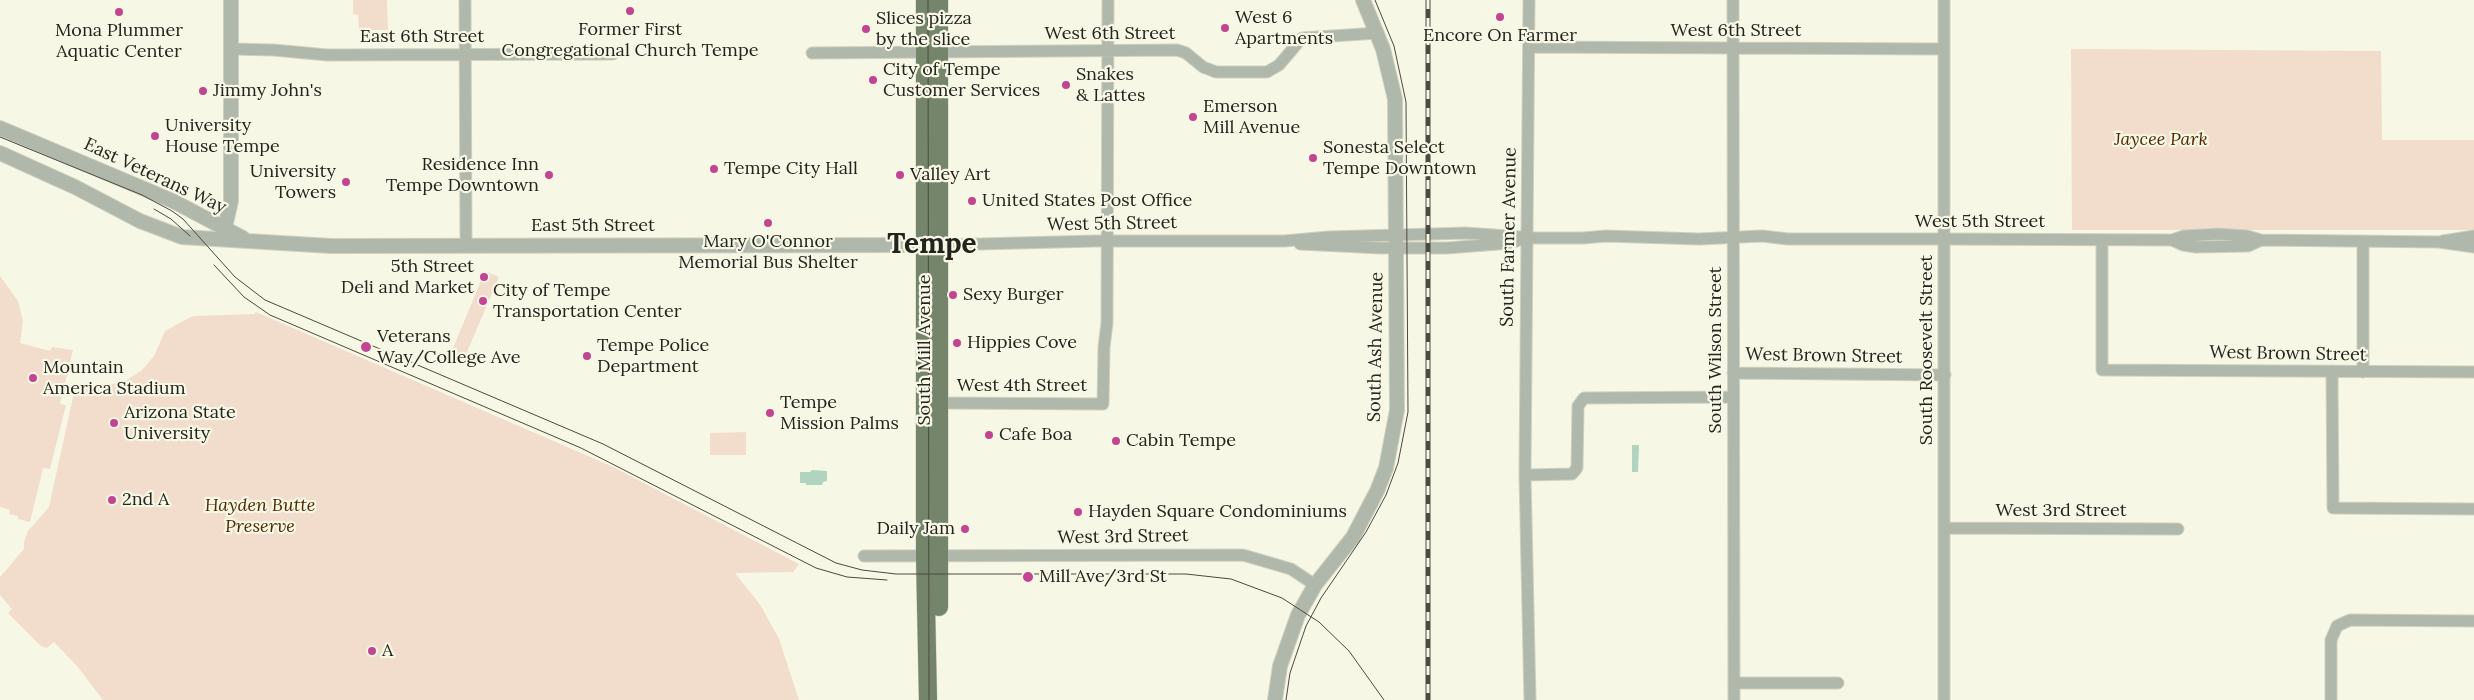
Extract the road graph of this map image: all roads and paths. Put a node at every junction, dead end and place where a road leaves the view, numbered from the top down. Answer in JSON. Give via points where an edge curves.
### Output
{"nodes":[{"id":1,"x":231,"y":0,"type":"edge"},
{"id":2,"x":465,"y":0,"type":"edge"},
{"id":3,"x":925,"y":0,"type":"edge"},
{"id":4,"x":939,"y":0,"type":"edge"},
{"id":5,"x":1108,"y":0,"type":"edge"},
{"id":6,"x":1363,"y":0,"type":"edge"},
{"id":7,"x":1529,"y":0,"type":"edge"},
{"id":8,"x":1733,"y":0,"type":"edge"},
{"id":9,"x":1944,"y":0,"type":"edge"},
{"id":10,"x":1378,"y":33,"type":"junction"},
{"id":11,"x":1529,"y":47,"type":"junction"},
{"id":12,"x":1734,"y":48,"type":"junction"},
{"id":13,"x":231,"y":49,"type":"junction"},
{"id":14,"x":1944,"y":49,"type":"junction"},
{"id":15,"x":1106,"y":50,"type":"junction"},
{"id":16,"x":932,"y":51,"type":"junction"},
{"id":17,"x":812,"y":53,"type":"dead end"},
{"id":18,"x":466,"y":54,"type":"junction"},
{"id":19,"x":613,"y":54,"type":"dead end"},
{"id":20,"x":0,"y":128,"type":"edge"},
{"id":21,"x":0,"y":153,"type":"edge"},
{"id":22,"x":224,"y":234,"type":"junction"},
{"id":23,"x":2474,"y":236,"type":"edge"},
{"id":24,"x":1527,"y":238,"type":"junction"},
{"id":25,"x":245,"y":239,"type":"joint"},
{"id":26,"x":1734,"y":239,"type":"junction"},
{"id":27,"x":1944,"y":239,"type":"junction"},
{"id":28,"x":2102,"y":240,"type":"junction"},
{"id":29,"x":1107,"y":241,"type":"junction"},
{"id":30,"x":1396,"y":241,"type":"junction"},
{"id":31,"x":2363,"y":241,"type":"junction"},
{"id":32,"x":2439,"y":242,"type":"junction"},
{"id":33,"x":466,"y":245,"type":"junction"},
{"id":34,"x":933,"y":245,"type":"junction"},
{"id":35,"x":2474,"y":247,"type":"edge"},
{"id":36,"x":925,"y":370,"type":"junction"},
{"id":37,"x":2332,"y":371,"type":"junction"},
{"id":38,"x":1734,"y":372,"type":"junction"},
{"id":39,"x":2363,"y":372,"type":"junction"},
{"id":40,"x":2474,"y":372,"type":"edge"},
{"id":41,"x":1945,"y":374,"type":"junction"},
{"id":42,"x":1734,"y":397,"type":"junction"},
{"id":43,"x":940,"y":403,"type":"junction"},
{"id":44,"x":1525,"y":475,"type":"junction"},
{"id":45,"x":2474,"y":509,"type":"edge"},
{"id":46,"x":1945,"y":528,"type":"junction"},
{"id":47,"x":2178,"y":529,"type":"dead end"},
{"id":48,"x":864,"y":556,"type":"dead end"},
{"id":49,"x":932,"y":556,"type":"junction"},
{"id":50,"x":1316,"y":585,"type":"junction"},
{"id":51,"x":2474,"y":621,"type":"edge"},
{"id":52,"x":1734,"y":683,"type":"junction"},
{"id":53,"x":1838,"y":683,"type":"dead end"},
{"id":54,"x":928,"y":700,"type":"edge"},
{"id":55,"x":940,"y":700,"type":"edge"},
{"id":56,"x":1275,"y":700,"type":"edge"},
{"id":57,"x":1530,"y":700,"type":"edge"},
{"id":58,"x":1734,"y":700,"type":"edge"},
{"id":59,"x":1944,"y":700,"type":"edge"},
{"id":60,"x":2331,"y":700,"type":"edge"}],
"edges":[{"from":1,"to":13,"type":"street"},
{"from":2,"to":18,"type":"street"},
{"from":3,"to":16,"type":"main road","name":"South Mill Avenue"},
{"from":4,"to":16,"type":"main road","name":"South Mill Avenue"},
{"from":5,"to":15,"type":"street"},
{"from":6,"to":10,"type":"street","name":"South Ash Avenue"},
{"from":7,"to":11,"type":"street","name":"South Farmer Avenue"},
{"from":8,"to":12,"type":"street","name":"South Wilson Street"},
{"from":9,"to":14,"type":"street","name":"South Roosevelt Street"},
{"from":10,"to":15,"type":"street","name":"West 6th Street","via":[[1302,38],[1279,65],[1267,72],[1216,72],[1177,50]]},
{"from":10,"to":30,"type":"street","name":"South Ash Avenue","via":[[1395,99]]},
{"from":11,"to":12,"type":"street","name":"West 6th Street"},
{"from":11,"to":24,"type":"street","name":"South Farmer Avenue"},
{"from":12,"to":14,"type":"street","name":"West 6th Street"},
{"from":12,"to":26,"type":"street","name":"South Wilson Street"},
{"from":13,"to":18,"type":"street","name":"East 6th Street","via":[[327,55]]},
{"from":13,"to":22,"type":"street","via":[[231,201]]},
{"from":14,"to":27,"type":"street","name":"South Roosevelt Street"},
{"from":15,"to":16,"type":"street","name":"West 6th Street"},
{"from":15,"to":29,"type":"street"},
{"from":16,"to":17,"type":"street"},
{"from":16,"to":34,"type":"main road","name":"South Mill Avenue"},
{"from":18,"to":19,"type":"street","name":"East 6th Street"},
{"from":18,"to":33,"type":"street"},
{"from":20,"to":22,"type":"street","name":"East Veterans Way","via":[[173,200]]},
{"from":21,"to":22,"type":"street","name":"East Veterans Way","via":[[164,231],[182,237]]},
{"from":22,"to":25,"type":"street","name":"East Veterans Way"},
{"from":23,"to":32,"type":"street","name":"West 5th Street"},
{"from":24,"to":26,"type":"street","name":"West 5th Street","via":[[1583,238],[1606,242],[1640,238]]},
{"from":24,"to":30,"type":"street","name":"West 5th Street","via":[[1466,233]]},
{"from":24,"to":44,"type":"street","name":"South Farmer Avenue"},
{"from":25,"to":33,"type":"street","name":"East 5th Street","via":[[298,245]]},
{"from":26,"to":27,"type":"street","name":"West 5th Street","via":[[1762,242],[1788,239]]},
{"from":26,"to":38,"type":"street","name":"South Wilson Street"},
{"from":27,"to":28,"type":"street","name":"West 5th Street"},
{"from":27,"to":41,"type":"street","name":"South Roosevelt Street"},
{"from":28,"to":31,"type":"street","name":"West 5th Street","via":[[2172,240],[2183,245],[2204,247],[2248,246],[2261,240]]},
{"from":28,"to":37,"type":"street","name":"West Brown Street","via":[[2102,370]]},
{"from":29,"to":30,"type":"street","name":"West 5th Street"},
{"from":29,"to":34,"type":"street","name":"West 5th Street"},
{"from":29,"to":43,"type":"street","name":"West 4th Street","via":[[1103,404]]},
{"from":30,"to":50,"type":"street","name":"South Ash Avenue","via":[[1398,386],[1393,439],[1386,468],[1367,512]]},
{"from":31,"to":32,"type":"street","name":"West 5th Street"},
{"from":31,"to":39,"type":"street"},
{"from":32,"to":35,"type":"street","name":"West 5th Street"},
{"from":33,"to":34,"type":"street","name":"East 5th Street"},
{"from":34,"to":36,"type":"main road","name":"South Mill Avenue"},
{"from":34,"to":43,"type":"main road","name":"South Mill Avenue"},
{"from":36,"to":43,"type":"main road","via":[[932,378],[933,399]]},
{"from":36,"to":49,"type":"main road","name":"South Mill Avenue"},
{"from":37,"to":39,"type":"street","name":"West Brown Street"},
{"from":37,"to":45,"type":"street","via":[[2333,508]]},
{"from":38,"to":41,"type":"street","name":"West Brown Street"},
{"from":38,"to":42,"type":"street","name":"South Wilson Street"},
{"from":39,"to":40,"type":"street","name":"West Brown Street"},
{"from":41,"to":46,"type":"street","name":"South Roosevelt Street"},
{"from":42,"to":44,"type":"street","via":[[1584,398],[1578,406],[1576,468],[1572,474]]},
{"from":42,"to":52,"type":"street","name":"South Wilson Street"},
{"from":43,"to":49,"type":"main road","name":"South Mill Avenue"},
{"from":44,"to":57,"type":"street","name":"South Farmer Avenue"},
{"from":46,"to":47,"type":"street","name":"West 3rd Street"},
{"from":46,"to":59,"type":"street","name":"South Roosevelt Street"},
{"from":48,"to":49,"type":"street","name":"West 3rd Street"},
{"from":49,"to":50,"type":"street","name":"West 3rd Street","via":[[1243,555],[1291,569]]},
{"from":49,"to":54,"type":"main road","name":"South Mill Avenue"},
{"from":49,"to":55,"type":"main road","name":"South Mill Avenue"},
{"from":50,"to":56,"type":"street","name":"South Ash Avenue","via":[[1288,639]]},
{"from":51,"to":60,"type":"street","via":[[2350,620],[2337,626],[2331,640]]},
{"from":52,"to":53,"type":"street"},
{"from":52,"to":58,"type":"street","name":"South Wilson Street"}]}
